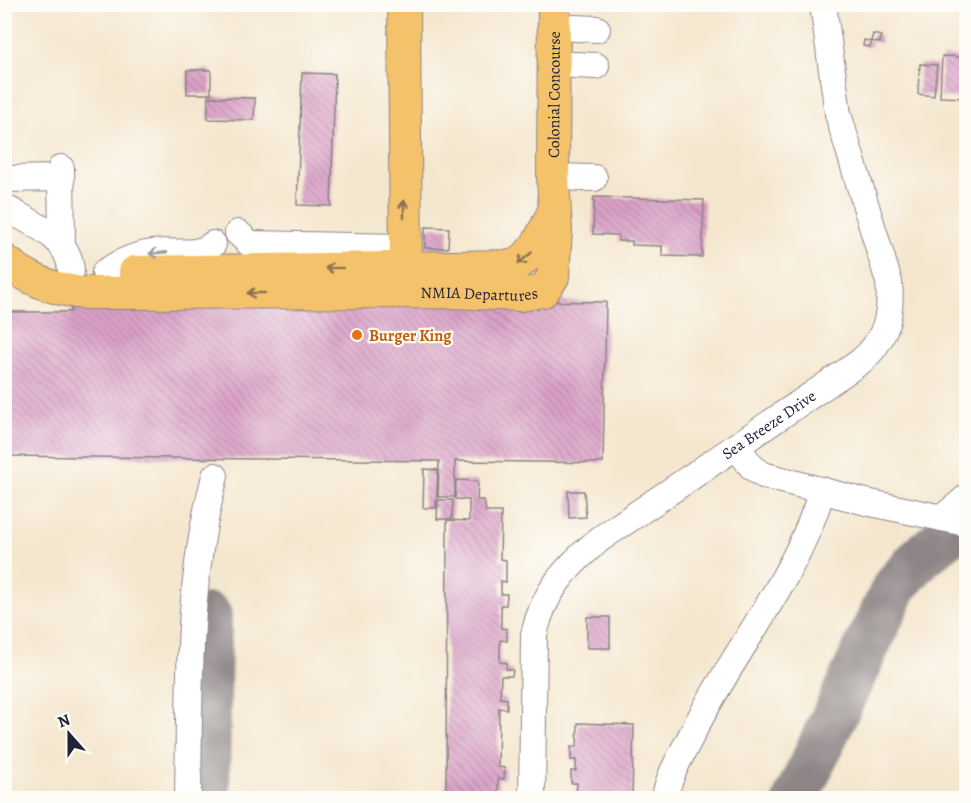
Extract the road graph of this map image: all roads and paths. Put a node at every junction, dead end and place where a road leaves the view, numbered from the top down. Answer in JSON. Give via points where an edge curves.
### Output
{"nodes":[{"id":1,"x":404,"y":4,"type":"edge"},
{"id":2,"x":823,"y":4,"type":"edge"},
{"id":3,"x":554,"y":16,"type":"edge"},
{"id":4,"x":597,"y":29,"type":"dead end"},
{"id":5,"x":553,"y":64,"type":"junction"},
{"id":6,"x":596,"y":66,"type":"dead end"},
{"id":7,"x":4,"y":178,"type":"edge"},
{"id":8,"x":594,"y":178,"type":"dead end"},
{"id":9,"x":554,"y":190,"type":"junction"},
{"id":10,"x":4,"y":207,"type":"edge"},
{"id":11,"x":238,"y":233,"type":"dead end"},
{"id":12,"x":213,"y":244,"type":"dead end"},
{"id":13,"x":4,"y":251,"type":"edge"},
{"id":14,"x":67,"y":257,"type":"junction"},
{"id":15,"x":405,"y":257,"type":"junction"},
{"id":16,"x":4,"y":260,"type":"edge"},
{"id":17,"x":105,"y":272,"type":"junction"},
{"id":18,"x":736,"y":446,"type":"junction"},
{"id":19,"x":215,"y":476,"type":"dead end"},
{"id":20,"x":822,"y":490,"type":"junction"},
{"id":21,"x":966,"y":498,"type":"edge"},
{"id":22,"x":942,"y":518,"type":"junction"},
{"id":23,"x":966,"y":523,"type":"edge"},
{"id":24,"x":188,"y":798,"type":"edge"},
{"id":25,"x":532,"y":798,"type":"edge"},
{"id":26,"x":665,"y":798,"type":"edge"}],
"edges":[{"from":15,"to":1,"type":"main road","one_way":true},
{"from":2,"to":18,"type":"lane","name":"Sea Breeze Drive","via":[[838,114],[889,282],[889,318],[879,343],[865,358]]},
{"from":3,"to":4,"type":"lane"},
{"from":3,"to":5,"type":"main road","name":"Colonial Concourse"},
{"from":5,"to":6,"type":"lane"},
{"from":5,"to":9,"type":"main road","name":"Colonial Concourse"},
{"from":7,"to":14,"type":"lane","via":[[61,173]]},
{"from":8,"to":9,"type":"lane"},
{"from":9,"to":15,"type":"main road","name":"NMIA Departures","one_way":true,"via":[[537,246],[515,266]]},
{"from":9,"to":16,"type":"main road","name":"NMIA Departures","one_way":true,"via":[[553,277],[549,285],[536,293],[83,293],[40,284]]},
{"from":10,"to":14,"type":"lane"},
{"from":11,"to":15,"type":"lane","via":[[250,244]]},
{"from":12,"to":17,"type":"lane","one_way":true,"via":[[200,251],[151,253],[120,262]]},
{"from":13,"to":14,"type":"main road","name":"NMIA Departures","via":[[26,260]]},
{"from":14,"to":17,"type":"main road","name":"NMIA Departures"},
{"from":15,"to":17,"type":"main road","name":"NMIA Departures","one_way":true},
{"from":18,"to":20,"type":"lane","via":[[763,475]]},
{"from":18,"to":25,"type":"lane","name":"Sea Breeze Drive","via":[[600,539],[554,584],[539,612],[534,635]]},
{"from":19,"to":24,"type":"lane","via":[[194,577]]},
{"from":20,"to":22,"type":"lane"},
{"from":20,"to":26,"type":"lane","via":[[799,552],[699,720]]},
{"from":21,"to":22,"type":"lane"},
{"from":22,"to":23,"type":"lane"}]}
